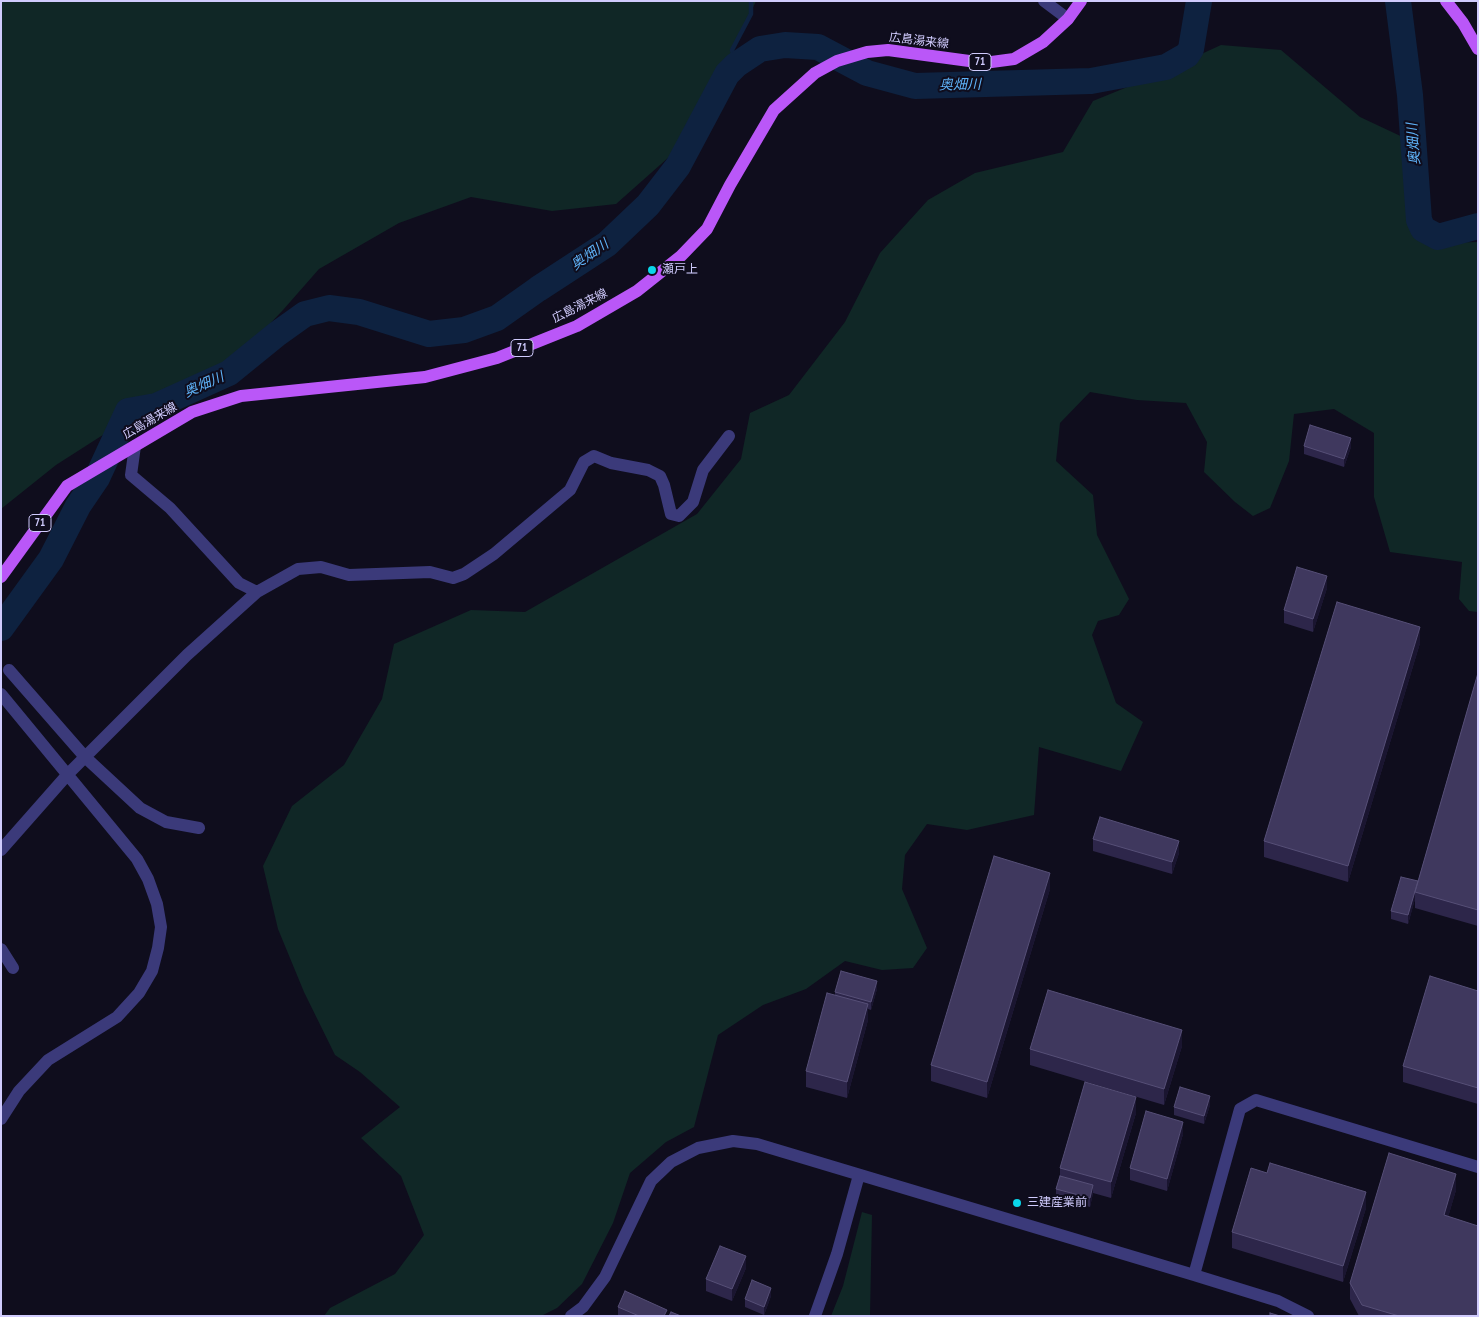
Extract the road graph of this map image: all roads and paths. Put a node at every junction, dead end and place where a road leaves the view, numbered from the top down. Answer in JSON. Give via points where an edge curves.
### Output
{"nodes":[{"id":1,"x":1044,"y":1,"type":"edge"},
{"id":2,"x":1081,"y":1,"type":"edge"},
{"id":3,"x":1446,"y":1,"type":"edge"},
{"id":4,"x":1068,"y":18,"type":"junction"},
{"id":5,"x":1478,"y":49,"type":"edge"},
{"id":6,"x":729,"y":436,"type":"dead end"},
{"id":7,"x":131,"y":449,"type":"junction"},
{"id":8,"x":1,"y":577,"type":"edge"},
{"id":9,"x":257,"y":592,"type":"junction"},
{"id":10,"x":9,"y":670,"type":"dead end"},
{"id":11,"x":1,"y":694,"type":"edge"},
{"id":12,"x":85,"y":757,"type":"junction"},
{"id":13,"x":68,"y":774,"type":"junction"},
{"id":14,"x":199,"y":828,"type":"dead end"},
{"id":15,"x":1,"y":850,"type":"edge"},
{"id":16,"x":1,"y":949,"type":"edge"},
{"id":17,"x":13,"y":968,"type":"dead end"},
{"id":18,"x":1,"y":1120,"type":"edge"},
{"id":19,"x":1478,"y":1167,"type":"edge"},
{"id":20,"x":859,"y":1175,"type":"junction"},
{"id":21,"x":1194,"y":1275,"type":"junction"},
{"id":22,"x":571,"y":1316,"type":"edge"},
{"id":23,"x":815,"y":1316,"type":"edge"},
{"id":24,"x":1308,"y":1316,"type":"edge"}],
"edges":[{"from":1,"to":4,"type":"street"},
{"from":2,"to":4,"type":"main road","name":"広島湯来線","number":"71"},
{"from":3,"to":5,"type":"main road"},
{"from":4,"to":7,"type":"main road","name":"広島湯来線","number":"71","via":[[1042,42],[1014,59],[984,63],[888,50],[858,54],[815,73],[774,110],[707,229],[681,256],[636,291],[577,326],[497,358],[425,377],[241,396],[192,412]]},
{"from":6,"to":9,"type":"street","via":[[703,470],[693,502],[679,516],[671,514],[660,476],[594,456],[584,462],[570,490],[494,554],[464,574],[453,578],[430,572],[350,575],[321,567],[298,569]]},
{"from":7,"to":8,"type":"main road","name":"広島湯来線","number":"71","via":[[67,486]]},
{"from":7,"to":9,"type":"street","via":[[132,475],[170,508],[239,583]]},
{"from":9,"to":12,"type":"street","via":[[187,655]]},
{"from":10,"to":12,"type":"street"},
{"from":11,"to":13,"type":"street"},
{"from":12,"to":13,"type":"street"},
{"from":12,"to":14,"type":"street","via":[[140,808],[166,822]]},
{"from":13,"to":15,"type":"street"},
{"from":13,"to":18,"type":"street","via":[[137,859],[148,879],[161,927],[158,948],[152,971],[117,1017],[48,1060],[19,1091]]},
{"from":16,"to":17,"type":"street"},
{"from":19,"to":21,"type":"street","via":[[1256,1100],[1240,1109]]},
{"from":20,"to":21,"type":"street"},
{"from":20,"to":22,"type":"street","via":[[757,1144],[733,1141],[698,1148],[671,1162],[652,1181],[605,1277]]},
{"from":20,"to":23,"type":"street","via":[[837,1254]]},
{"from":21,"to":24,"type":"street","via":[[1278,1301]]}]}
